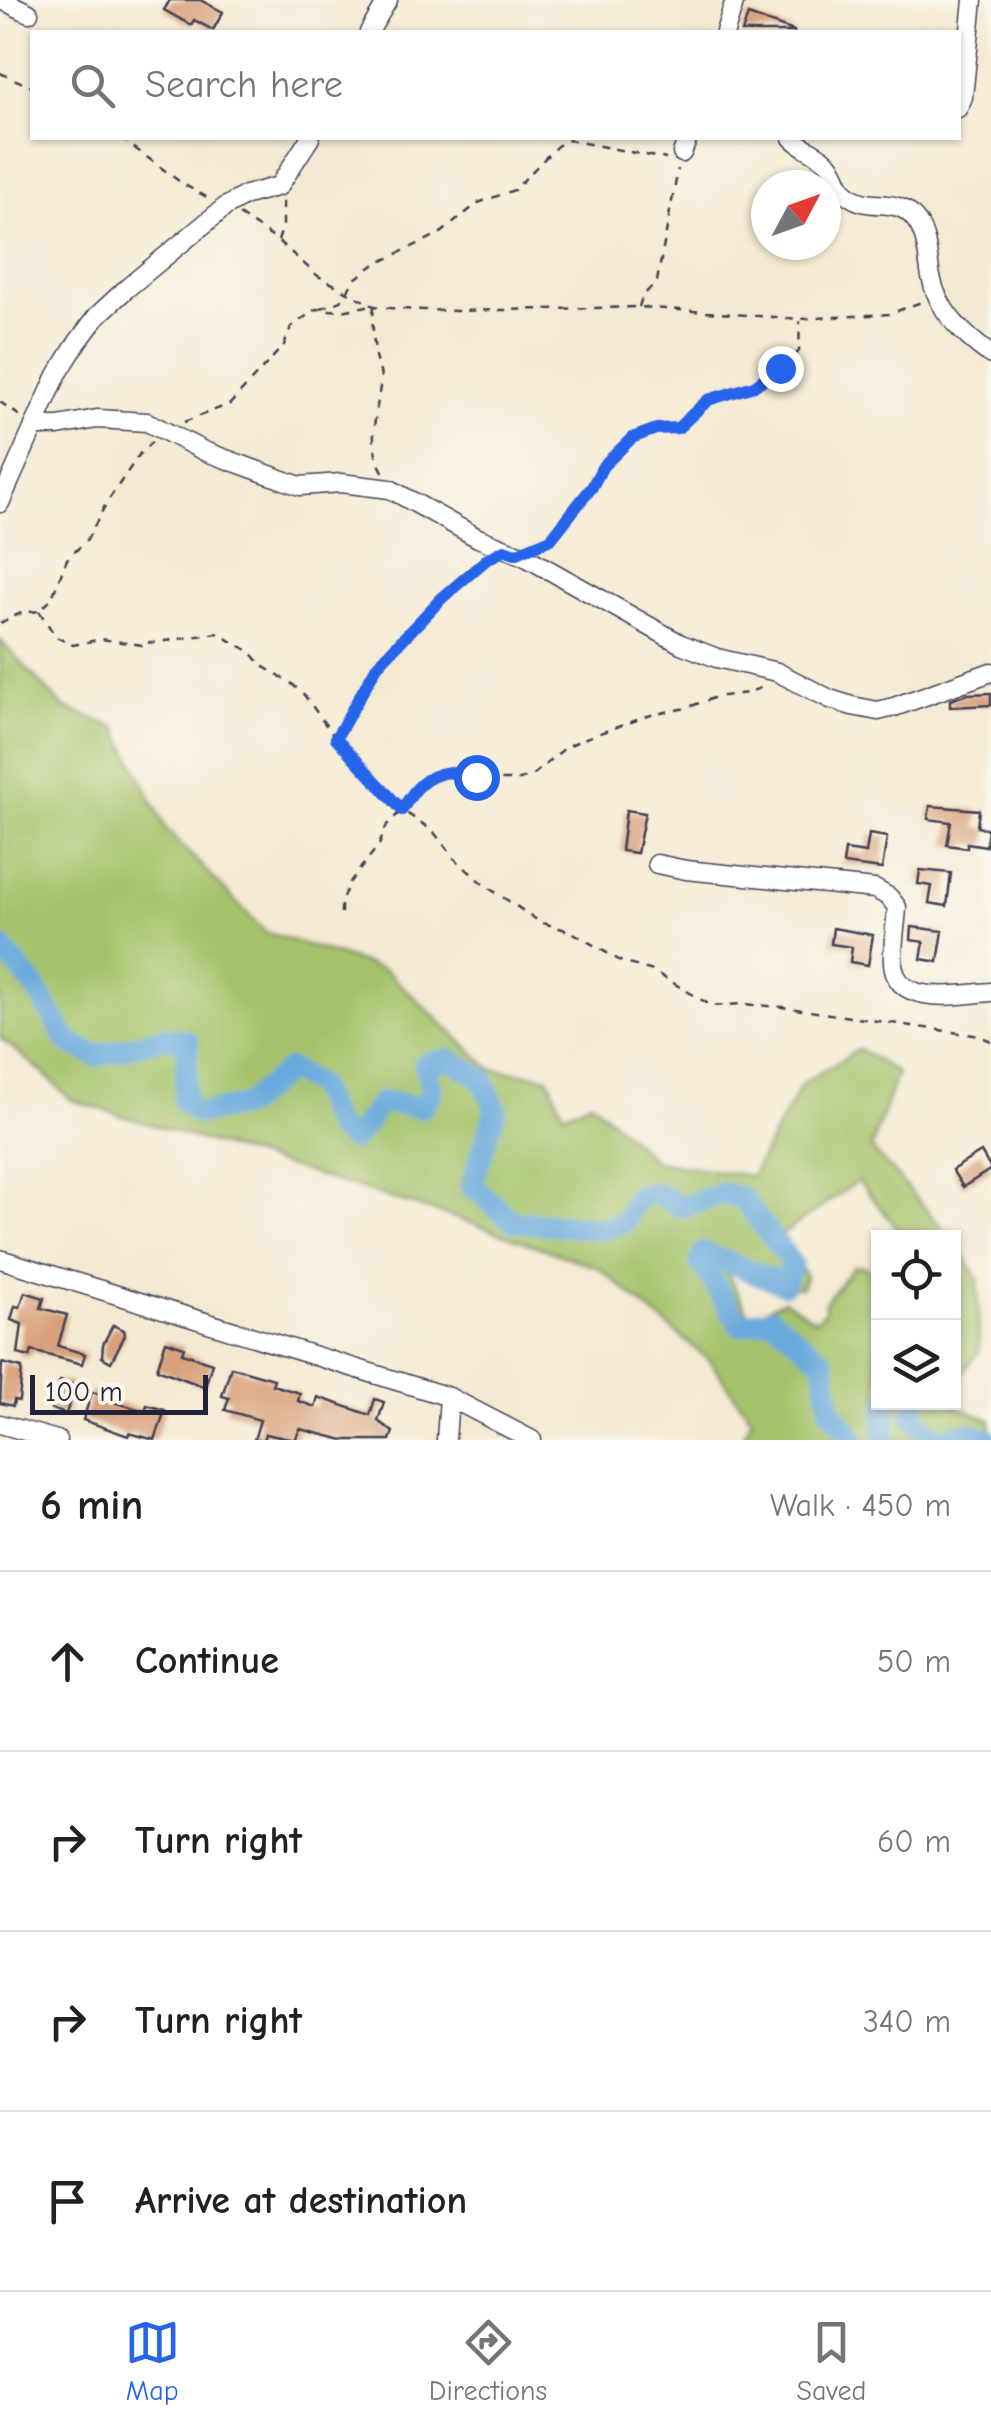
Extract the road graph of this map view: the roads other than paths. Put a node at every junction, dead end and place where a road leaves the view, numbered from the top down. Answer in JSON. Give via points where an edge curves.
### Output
{"nodes":[{"id":1,"x":2,"y":0,"type":"edge"},
{"id":2,"x":388,"y":0,"type":"edge"},
{"id":3,"x":735,"y":0,"type":"edge"},
{"id":4,"x":973,"y":0,"type":"edge"},
{"id":5,"x":29,"y":13,"type":"dead end"},
{"id":6,"x":371,"y":30,"type":"edge"},
{"id":7,"x":726,"y":30,"type":"edge"},
{"id":8,"x":961,"y":101,"type":"edge"},
{"id":9,"x":309,"y":140,"type":"edge"},
{"id":10,"x":794,"y":140,"type":"edge"},
{"id":11,"x":991,"y":355,"type":"edge"},
{"id":12,"x":34,"y":426,"type":"junction"},
{"id":13,"x":0,"y":503,"type":"edge"},
{"id":14,"x":991,"y":672,"type":"edge"},
{"id":15,"x":656,"y":864,"type":"dead end"},
{"id":16,"x":991,"y":992,"type":"edge"},
{"id":17,"x":0,"y":1260,"type":"edge"},
{"id":18,"x":449,"y":1397,"type":"junction"},
{"id":19,"x":0,"y":1424,"type":"edge"},
{"id":20,"x":57,"y":1440,"type":"edge"},
{"id":21,"x":446,"y":1440,"type":"edge"},
{"id":22,"x":532,"y":1440,"type":"edge"}],
"edges":[{"from":1,"to":5,"type":"street"},
{"from":2,"to":6,"type":"street"},
{"from":3,"to":7,"type":"street"},
{"from":4,"to":8,"type":"street"},
{"from":9,"to":12,"type":"street","via":[[278,186],[225,207],[97,316],[57,375]]},
{"from":10,"to":11,"type":"street","via":[[829,164],[852,198],[892,204],[913,216],[922,229],[936,297],[958,328]]},
{"from":12,"to":13,"type":"street"},
{"from":12,"to":14,"type":"street","via":[[147,422],[300,486],[390,488],[681,644],[878,711]]},
{"from":15,"to":16,"type":"street","via":[[875,889],[896,908],[893,968],[900,982],[936,996]]},
{"from":17,"to":18,"type":"street"},
{"from":18,"to":21,"type":"street"},
{"from":18,"to":22,"type":"street"},
{"from":19,"to":20,"type":"street"}]}
